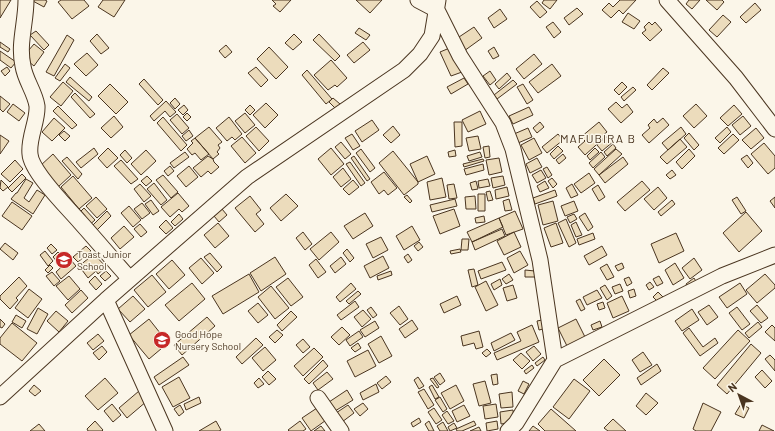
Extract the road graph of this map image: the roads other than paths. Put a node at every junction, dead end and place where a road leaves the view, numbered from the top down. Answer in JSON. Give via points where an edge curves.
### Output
{"nodes":[{"id":1,"x":26,"y":0,"type":"edge"},
{"id":2,"x":418,"y":0,"type":"edge"},
{"id":3,"x":667,"y":0,"type":"edge"},
{"id":4,"x":438,"y":5,"type":"edge"},
{"id":5,"x":775,"y":129,"type":"edge"},
{"id":6,"x":775,"y":256,"type":"edge"},
{"id":7,"x":130,"y":279,"type":"junction"},
{"id":8,"x":106,"y":300,"type":"junction"},
{"id":9,"x":555,"y":360,"type":"junction"},
{"id":10,"x":0,"y":397,"type":"edge"},
{"id":11,"x":318,"y":398,"type":"dead end"},
{"id":12,"x":165,"y":431,"type":"edge"},
{"id":13,"x":341,"y":431,"type":"edge"},
{"id":14,"x":508,"y":431,"type":"edge"}],
"edges":[{"from":1,"to":7,"type":"street","via":[[21,55],[23,68],[36,98],[37,109],[30,155],[49,187]]},
{"from":2,"to":4,"type":"street"},
{"from":3,"to":5,"type":"street","via":[[736,78]]},
{"from":4,"to":7,"type":"street","via":[[432,36],[420,54],[404,70],[247,177]]},
{"from":4,"to":9,"type":"street","via":[[460,56],[503,123],[513,149],[540,260]]},
{"from":6,"to":9,"type":"street","via":[[722,276]]},
{"from":7,"to":8,"type":"street"},
{"from":8,"to":10,"type":"street"},
{"from":8,"to":12,"type":"street"},
{"from":9,"to":14,"type":"street"},
{"from":11,"to":13,"type":"street"}]}
